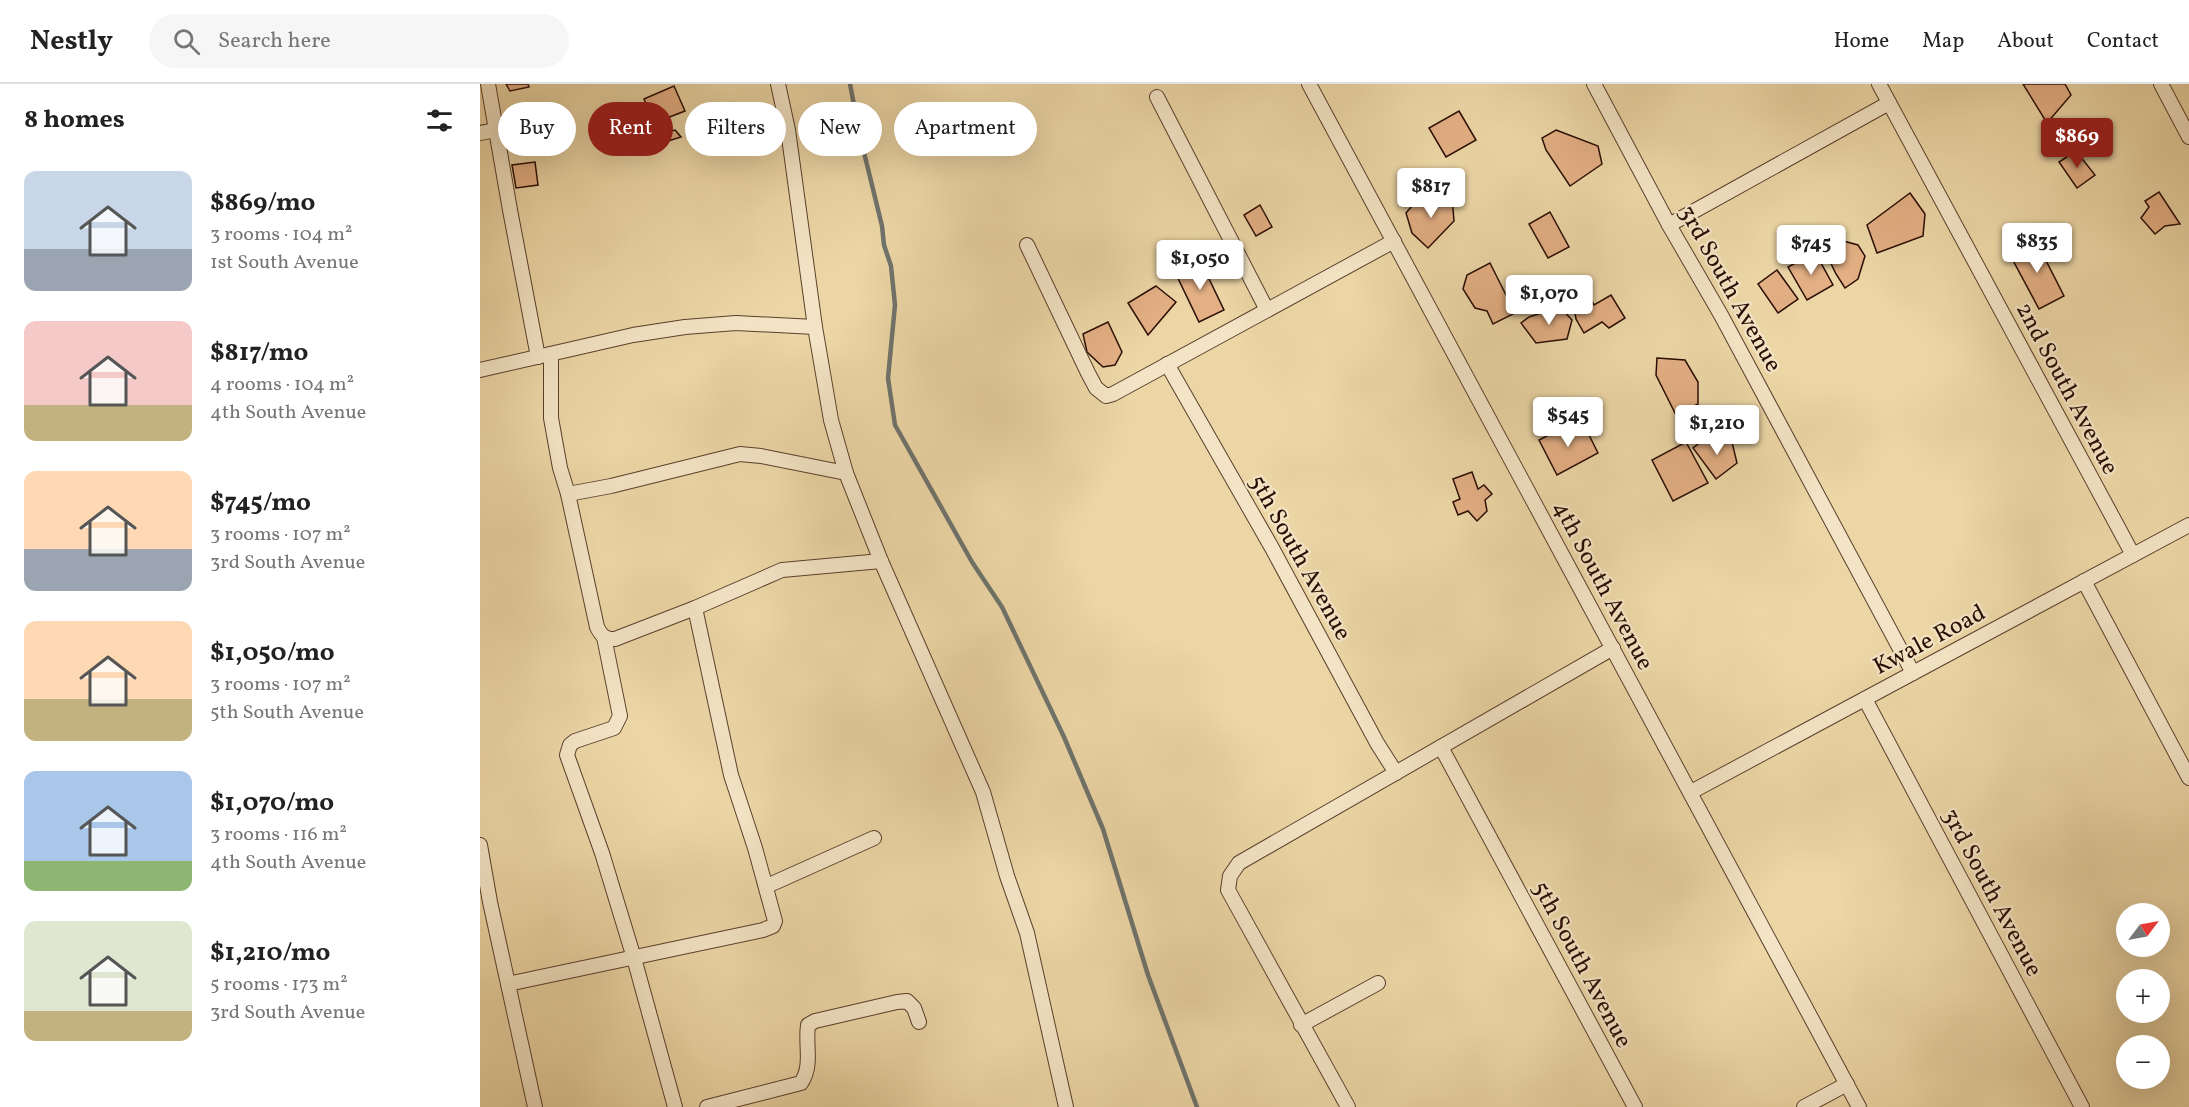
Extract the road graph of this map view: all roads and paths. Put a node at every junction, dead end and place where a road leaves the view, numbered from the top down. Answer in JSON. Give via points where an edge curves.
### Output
{"nodes":[{"id":1,"x":488,"y":84,"type":"edge"},
{"id":2,"x":778,"y":84,"type":"edge"},
{"id":3,"x":1309,"y":84,"type":"edge"},
{"id":4,"x":1594,"y":84,"type":"edge"},
{"id":5,"x":1879,"y":84,"type":"edge"},
{"id":6,"x":2161,"y":84,"type":"edge"},
{"id":7,"x":1157,"y":97,"type":"dead end"},
{"id":8,"x":1889,"y":103,"type":"junction"},
{"id":9,"x":496,"y":130,"type":"junction"},
{"id":10,"x":480,"y":133,"type":"edge"},
{"id":11,"x":2189,"y":137,"type":"edge"},
{"id":12,"x":1669,"y":225,"type":"junction"},
{"id":13,"x":1394,"y":241,"type":"junction"},
{"id":14,"x":1026,"y":245,"type":"dead end"},
{"id":15,"x":1267,"y":310,"type":"junction"},
{"id":16,"x":815,"y":327,"type":"junction"},
{"id":17,"x":545,"y":355,"type":"junction"},
{"id":18,"x":1167,"y":364,"type":"junction"},
{"id":19,"x":480,"y":370,"type":"edge"},
{"id":20,"x":846,"y":473,"type":"junction"},
{"id":21,"x":568,"y":494,"type":"junction"},
{"id":22,"x":2189,"y":525,"type":"edge"},
{"id":23,"x":2133,"y":555,"type":"junction"},
{"id":24,"x":881,"y":561,"type":"junction"},
{"id":25,"x":2084,"y":581,"type":"junction"},
{"id":26,"x":695,"y":608,"type":"junction"},
{"id":27,"x":604,"y":637,"type":"junction"},
{"id":28,"x":1613,"y":648,"type":"junction"},
{"id":29,"x":1913,"y":673,"type":"junction"},
{"id":30,"x":1865,"y":699,"type":"junction"},
{"id":31,"x":1440,"y":747,"type":"junction"},
{"id":32,"x":1396,"y":773,"type":"junction"},
{"id":33,"x":2189,"y":778,"type":"edge"},
{"id":34,"x":1691,"y":792,"type":"junction"},
{"id":35,"x":874,"y":838,"type":"dead end"},
{"id":36,"x":480,"y":845,"type":"edge"},
{"id":37,"x":767,"y":886,"type":"junction"},
{"id":38,"x":634,"y":958,"type":"junction"},
{"id":39,"x":1378,"y":983,"type":"dead end"},
{"id":40,"x":508,"y":984,"type":"junction"},
{"id":41,"x":919,"y":1022,"type":"dead end"},
{"id":42,"x":1302,"y":1027,"type":"junction"},
{"id":43,"x":1847,"y":1083,"type":"junction"},
{"id":44,"x":1630,"y":1106,"type":"edge"},
{"id":45,"x":535,"y":1107,"type":"edge"},
{"id":46,"x":675,"y":1107,"type":"edge"},
{"id":47,"x":707,"y":1107,"type":"edge"},
{"id":48,"x":1066,"y":1107,"type":"edge"},
{"id":49,"x":1348,"y":1107,"type":"edge"},
{"id":50,"x":1804,"y":1107,"type":"edge"},
{"id":51,"x":1860,"y":1107,"type":"edge"},
{"id":52,"x":2082,"y":1107,"type":"edge"}],
"edges":[{"from":1,"to":9,"type":"street"},
{"from":2,"to":16,"type":"street"},
{"from":3,"to":13,"type":"street","name":"4th South Avenue"},
{"from":4,"to":12,"type":"street","name":"3rd South Avenue"},
{"from":5,"to":8,"type":"street","name":"2nd South Avenue"},
{"from":6,"to":11,"type":"street"},
{"from":7,"to":15,"type":"street"},
{"from":8,"to":12,"type":"street"},
{"from":8,"to":23,"type":"street","name":"2nd South Avenue"},
{"from":9,"to":10,"type":"street"},
{"from":9,"to":17,"type":"street"},
{"from":12,"to":29,"type":"street","name":"3rd South Avenue"},
{"from":13,"to":15,"type":"street"},
{"from":13,"to":28,"type":"street","name":"4th South Avenue"},
{"from":14,"to":18,"type":"street","via":[[1096,388],[1106,396],[1113,394]]},
{"from":15,"to":18,"type":"street"},
{"from":16,"to":17,"type":"street","via":[[736,323],[686,327]]},
{"from":16,"to":20,"type":"street","via":[[831,420]]},
{"from":17,"to":19,"type":"street"},
{"from":17,"to":21,"type":"street","via":[[551,418]]},
{"from":18,"to":32,"type":"street","name":"5th South Avenue"},
{"from":20,"to":21,"type":"street","via":[[740,454]]},
{"from":20,"to":24,"type":"street"},
{"from":21,"to":27,"type":"street","via":[[597,627]]},
{"from":22,"to":23,"type":"street","name":"Kwale Road"},
{"from":23,"to":25,"type":"street","name":"Kwale Road"},
{"from":24,"to":26,"type":"street","via":[[782,570]]},
{"from":24,"to":48,"type":"street","via":[[983,792],[1027,933]]},
{"from":25,"to":29,"type":"street","name":"Kwale Road"},
{"from":25,"to":33,"type":"street"},
{"from":26,"to":27,"type":"street","via":[[615,639]]},
{"from":26,"to":37,"type":"street","via":[[731,775]]},
{"from":27,"to":38,"type":"street","via":[[619,720],[615,729],[575,741],[567,755]]},
{"from":28,"to":31,"type":"street"},
{"from":28,"to":34,"type":"street","name":"4th South Avenue"},
{"from":29,"to":30,"type":"street","name":"Kwale Road"},
{"from":30,"to":34,"type":"street","name":"Kwale Road"},
{"from":30,"to":52,"type":"street","name":"3rd South Avenue"},
{"from":31,"to":32,"type":"street"},
{"from":31,"to":44,"type":"street","name":"5th South Avenue"},
{"from":32,"to":42,"type":"street","via":[[1239,863],[1230,876],[1228,890]]},
{"from":34,"to":43,"type":"street","name":"4th South Avenue"},
{"from":35,"to":37,"type":"street"},
{"from":36,"to":40,"type":"street"},
{"from":37,"to":38,"type":"street","via":[[776,921],[773,926]]},
{"from":38,"to":40,"type":"street"},
{"from":38,"to":46,"type":"street"},
{"from":39,"to":42,"type":"street"},
{"from":40,"to":45,"type":"street"},
{"from":41,"to":47,"type":"street","via":[[907,1001],[815,1021],[808,1025],[808,1064],[801,1083]]},
{"from":42,"to":49,"type":"street"},
{"from":43,"to":50,"type":"street"},
{"from":43,"to":51,"type":"street","name":"4th South Avenue"}]}
